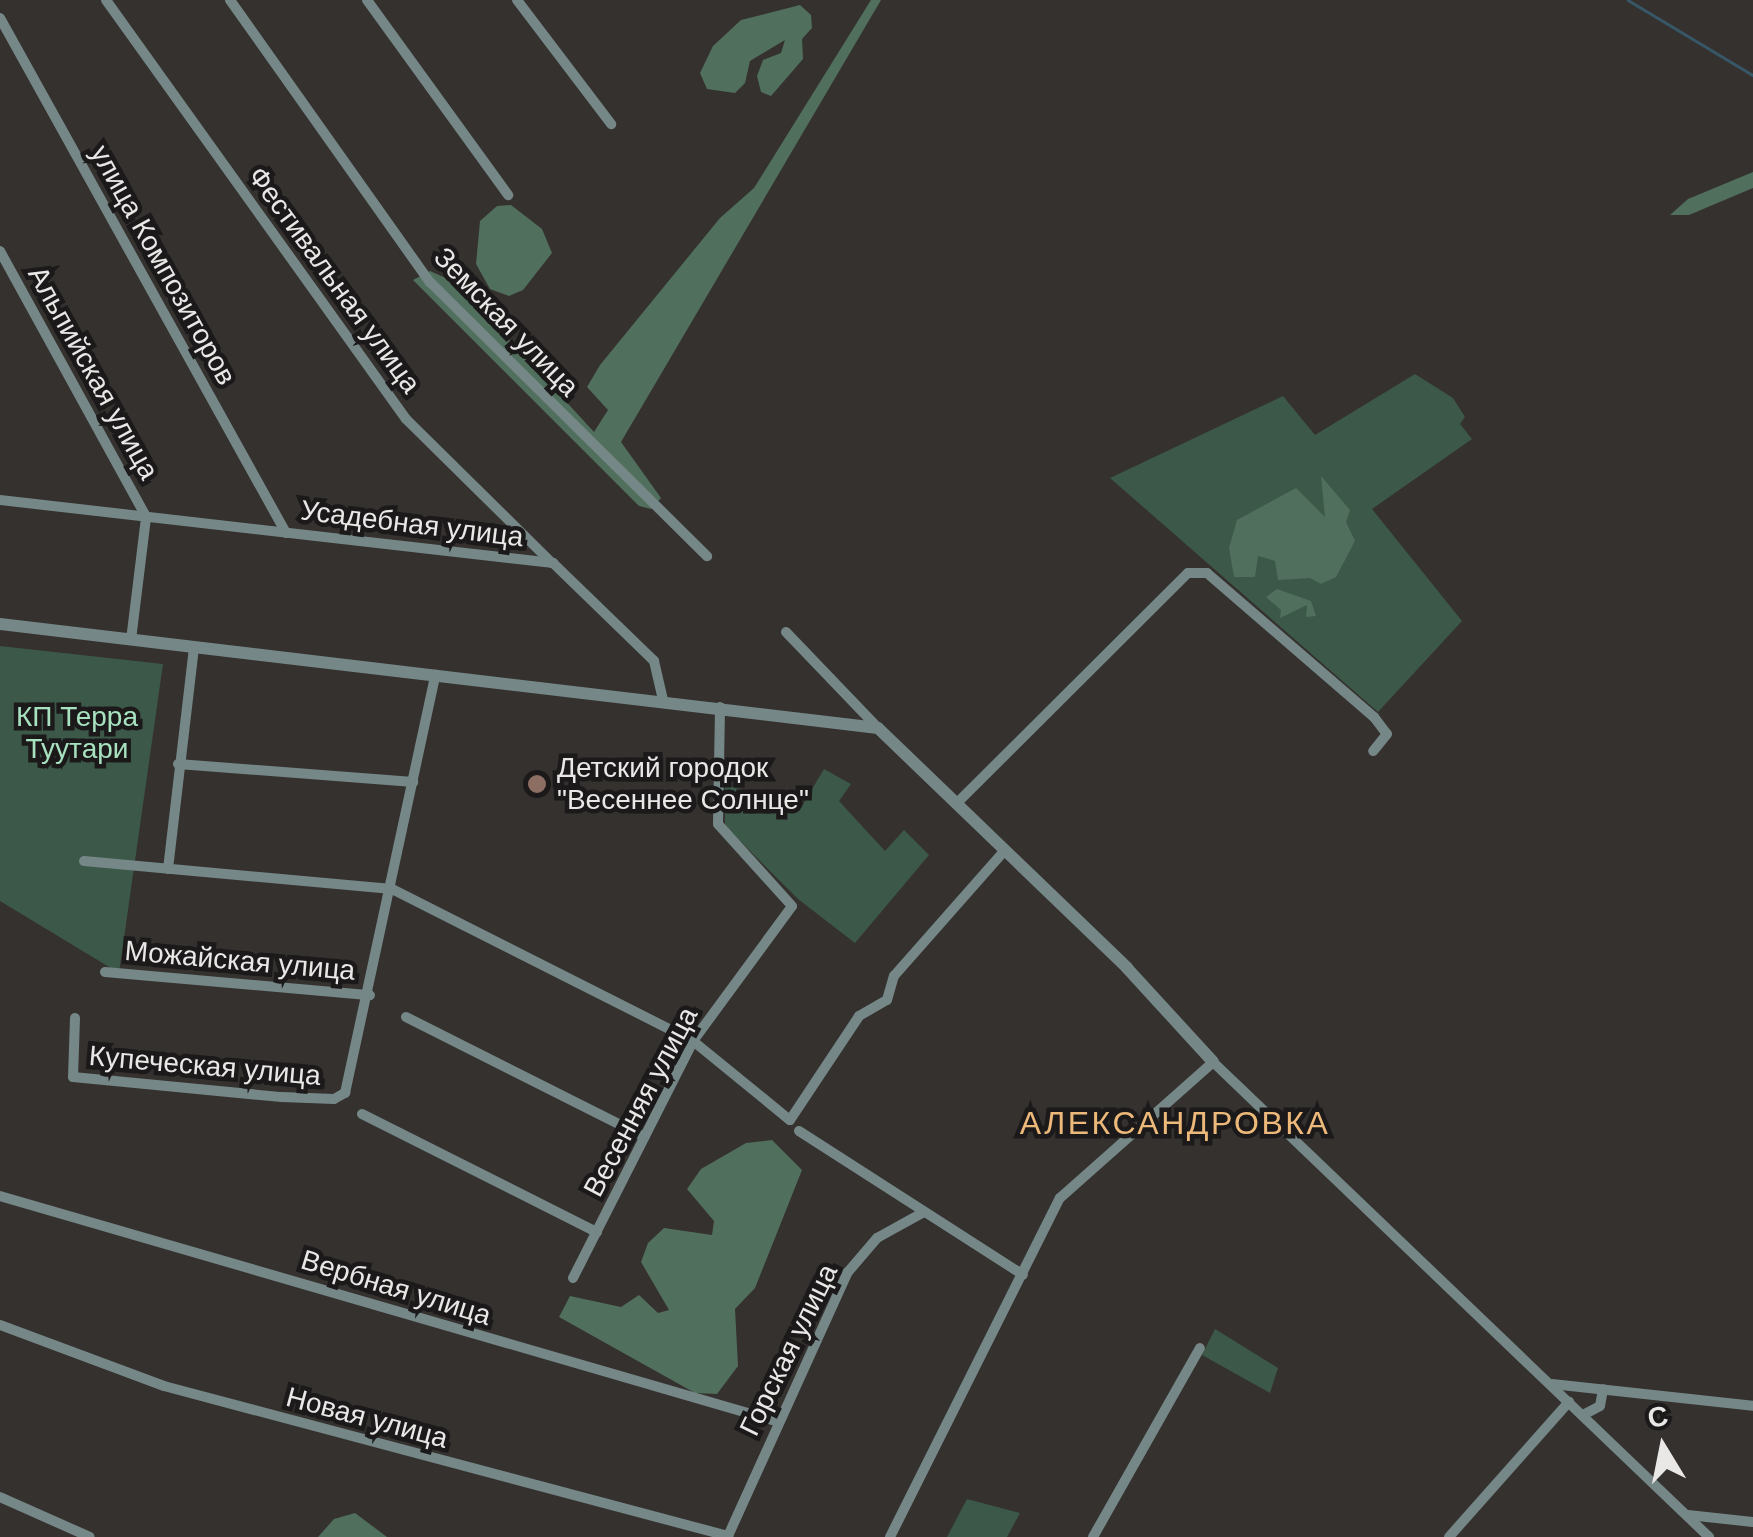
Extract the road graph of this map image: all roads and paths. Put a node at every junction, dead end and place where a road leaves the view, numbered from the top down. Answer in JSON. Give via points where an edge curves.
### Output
{"nodes":[{"id":1,"x":106,"y":0,"type":"edge"},
{"id":2,"x":230,"y":0,"type":"edge"},
{"id":3,"x":368,"y":0,"type":"edge"},
{"id":4,"x":517,"y":0,"type":"edge"},
{"id":5,"x":0,"y":18,"type":"edge"},
{"id":6,"x":611,"y":124,"type":"dead end"},
{"id":7,"x":508,"y":195,"type":"dead end"},
{"id":8,"x":0,"y":250,"type":"edge"},
{"id":9,"x":0,"y":500,"type":"edge"},
{"id":10,"x":146,"y":517,"type":"junction"},
{"id":11,"x":286,"y":533,"type":"junction"},
{"id":12,"x":707,"y":556,"type":"dead end"},
{"id":13,"x":552,"y":563,"type":"junction"},
{"id":14,"x":0,"y":624,"type":"edge"},
{"id":15,"x":786,"y":632,"type":"dead end"},
{"id":16,"x":131,"y":640,"type":"junction"},
{"id":17,"x":194,"y":647,"type":"junction"},
{"id":18,"x":435,"y":675,"type":"junction"},
{"id":19,"x":663,"y":700,"type":"junction"},
{"id":20,"x":720,"y":707,"type":"junction"},
{"id":21,"x":878,"y":728,"type":"junction"},
{"id":22,"x":1373,"y":751,"type":"dead end"},
{"id":23,"x":178,"y":764,"type":"junction"},
{"id":24,"x":414,"y":782,"type":"junction"},
{"id":25,"x":956,"y":804,"type":"junction"},
{"id":26,"x":1004,"y":850,"type":"junction"},
{"id":27,"x":84,"y":861,"type":"dead end"},
{"id":28,"x":168,"y":870,"type":"junction"},
{"id":29,"x":392,"y":889,"type":"junction"},
{"id":30,"x":106,"y":972,"type":"dead end"},
{"id":31,"x":370,"y":995,"type":"junction"},
{"id":32,"x":406,"y":1017,"type":"dead end"},
{"id":33,"x":75,"y":1018,"type":"dead end"},
{"id":34,"x":693,"y":1041,"type":"junction"},
{"id":35,"x":1213,"y":1062,"type":"junction"},
{"id":36,"x":362,"y":1114,"type":"dead end"},
{"id":37,"x":799,"y":1131,"type":"dead end"},
{"id":38,"x":645,"y":1137,"type":"junction"},
{"id":39,"x":0,"y":1196,"type":"edge"},
{"id":40,"x":924,"y":1212,"type":"junction"},
{"id":41,"x":596,"y":1232,"type":"junction"},
{"id":42,"x":1022,"y":1274,"type":"junction"},
{"id":43,"x":573,"y":1278,"type":"dead end"},
{"id":44,"x":0,"y":1325,"type":"edge"},
{"id":45,"x":1200,"y":1348,"type":"dead end"},
{"id":46,"x":1551,"y":1384,"type":"junction"},
{"id":47,"x":1602,"y":1389,"type":"junction"},
{"id":48,"x":1570,"y":1402,"type":"junction"},
{"id":49,"x":1753,"y":1406,"type":"edge"},
{"id":50,"x":1583,"y":1416,"type":"junction"},
{"id":51,"x":779,"y":1422,"type":"junction"},
{"id":52,"x":0,"y":1498,"type":"edge"},
{"id":53,"x":1686,"y":1514,"type":"junction"},
{"id":54,"x":1753,"y":1522,"type":"edge"},
{"id":55,"x":728,"y":1536,"type":"edge"},
{"id":56,"x":90,"y":1537,"type":"edge"},
{"id":57,"x":890,"y":1537,"type":"edge"},
{"id":58,"x":1094,"y":1537,"type":"edge"},
{"id":59,"x":1448,"y":1537,"type":"edge"},
{"id":60,"x":1709,"y":1537,"type":"edge"}],
"edges":[{"from":1,"to":13,"type":"street","name":"Фестивальная улица","via":[[406,419]]},
{"from":2,"to":12,"type":"street","name":"Земская улица","via":[[430,282]]},
{"from":3,"to":7,"type":"street"},
{"from":4,"to":6,"type":"street"},
{"from":5,"to":11,"type":"street","name":"улица Композиторов"},
{"from":8,"to":10,"type":"street","name":"Альпийская улица"},
{"from":9,"to":10,"type":"street","name":"Усадебная улица"},
{"from":10,"to":11,"type":"street","name":"Усадебная улица"},
{"from":10,"to":16,"type":"street"},
{"from":11,"to":13,"type":"street","name":"Усадебная улица"},
{"from":13,"to":19,"type":"street","name":"Усадебная улица","via":[[654,661]]},
{"from":14,"to":16,"type":"street"},
{"from":15,"to":21,"type":"street"},
{"from":16,"to":17,"type":"street"},
{"from":17,"to":18,"type":"street"},
{"from":17,"to":23,"type":"street"},
{"from":18,"to":19,"type":"street"},
{"from":18,"to":24,"type":"street"},
{"from":19,"to":20,"type":"street"},
{"from":20,"to":21,"type":"street"},
{"from":20,"to":34,"type":"street","name":"Весенняя улица","via":[[718,824],[792,906]]},
{"from":21,"to":25,"type":"street"},
{"from":22,"to":25,"type":"street","via":[[1387,734],[1374,716],[1207,574],[1188,574]]},
{"from":23,"to":24,"type":"street"},
{"from":23,"to":28,"type":"street"},
{"from":24,"to":29,"type":"street"},
{"from":25,"to":26,"type":"street"},
{"from":26,"to":34,"type":"street","via":[[894,976],[887,1000],[859,1016],[790,1120]]},
{"from":26,"to":35,"type":"street"},
{"from":27,"to":28,"type":"street"},
{"from":28,"to":29,"type":"street"},
{"from":29,"to":31,"type":"street"},
{"from":29,"to":34,"type":"street"},
{"from":30,"to":31,"type":"street","name":"Можайская улица"},
{"from":31,"to":33,"type":"street","name":"Купеческая улица","via":[[345,1092],[334,1099],[72,1078]]},
{"from":32,"to":38,"type":"street"},
{"from":34,"to":38,"type":"street","name":"Весенняя улица"},
{"from":35,"to":42,"type":"street","via":[[1070,1185]]},
{"from":35,"to":46,"type":"street"},
{"from":36,"to":41,"type":"street"},
{"from":37,"to":40,"type":"street"},
{"from":38,"to":41,"type":"street","name":"Весенняя улица"},
{"from":39,"to":51,"type":"street","name":"Вербная улица"},
{"from":40,"to":42,"type":"street"},
{"from":40,"to":51,"type":"street","name":"Горская улица","via":[[877,1238],[848,1272]]},
{"from":41,"to":43,"type":"street","name":"Весенняя улица"},
{"from":42,"to":57,"type":"street"},
{"from":44,"to":55,"type":"street","name":"Новая улица","via":[[164,1386]]},
{"from":45,"to":58,"type":"street"},
{"from":46,"to":47,"type":"street"},
{"from":46,"to":48,"type":"street"},
{"from":47,"to":49,"type":"street"},
{"from":47,"to":50,"type":"street","via":[[1600,1406]]},
{"from":48,"to":50,"type":"street"},
{"from":48,"to":59,"type":"street"},
{"from":50,"to":53,"type":"street"},
{"from":51,"to":55,"type":"street","name":"Горская улица"},
{"from":52,"to":56,"type":"street"},
{"from":53,"to":54,"type":"street"},
{"from":53,"to":60,"type":"street"}]}
